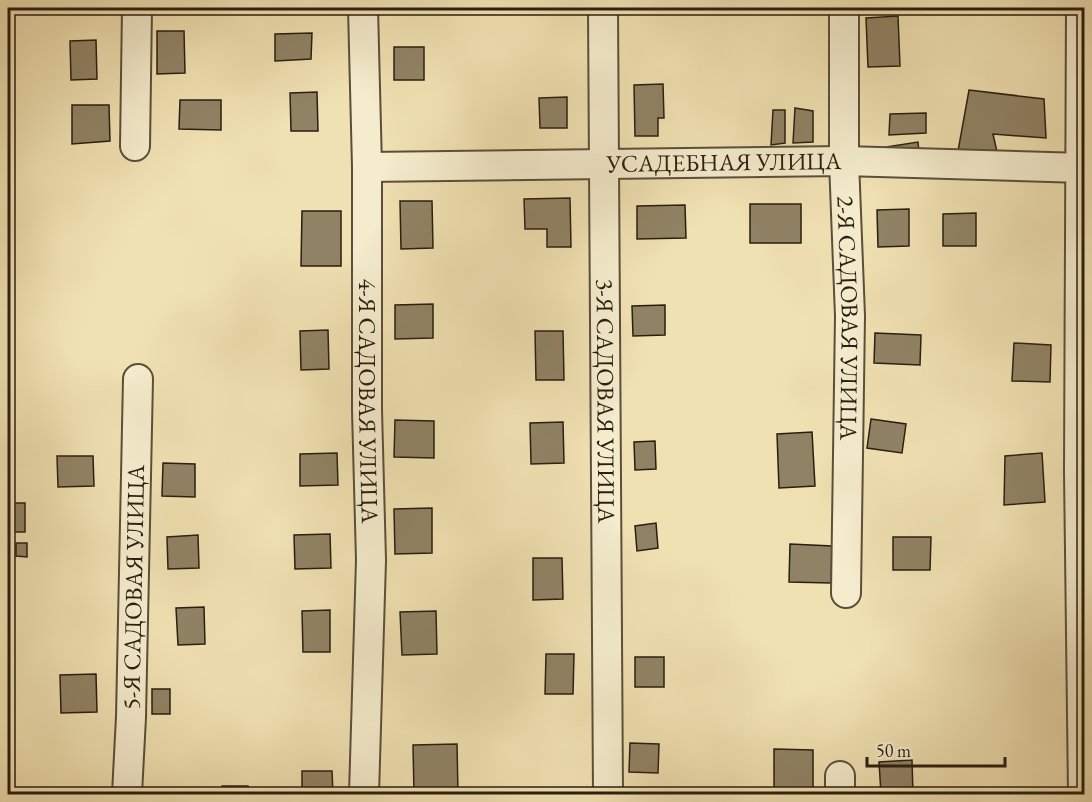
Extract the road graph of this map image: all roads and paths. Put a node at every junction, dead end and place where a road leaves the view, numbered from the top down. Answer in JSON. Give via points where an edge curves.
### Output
{"nodes":[{"id":1,"x":137,"y":8,"type":"edge"},
{"id":2,"x":363,"y":8,"type":"edge"},
{"id":3,"x":603,"y":8,"type":"edge"},
{"id":4,"x":844,"y":8,"type":"edge"},
{"id":5,"x":1081,"y":8,"type":"edge"},
{"id":6,"x":135,"y":146,"type":"dead end"},
{"id":7,"x":844,"y":161,"type":"junction"},
{"id":8,"x":603,"y":165,"type":"junction"},
{"id":9,"x":367,"y":167,"type":"junction"},
{"id":10,"x":1082,"y":168,"type":"junction"},
{"id":11,"x":138,"y":379,"type":"dead end"},
{"id":12,"x":846,"y":593,"type":"dead end"},
{"id":13,"x":127,"y":795,"type":"edge"},
{"id":14,"x":364,"y":795,"type":"edge"},
{"id":15,"x":608,"y":795,"type":"edge"},
{"id":16,"x":1083,"y":795,"type":"edge"}],
"edges":[{"from":1,"to":6,"type":"street"},
{"from":2,"to":9,"type":"street","name":"4-Я САДОВАЯ УЛИЦА"},
{"from":3,"to":8,"type":"street","name":"3-Я САДОВАЯ УЛИЦА"},
{"from":4,"to":7,"type":"street","name":"2-Я САДОВАЯ УЛИЦА"},
{"from":5,"to":10,"type":"street"},
{"from":7,"to":8,"type":"street","name":"УСАДЕБНАЯ УЛИЦА"},
{"from":7,"to":10,"type":"street","name":"УСАДЕБНАЯ УЛИЦА"},
{"from":7,"to":12,"type":"street","name":"2-Я САДОВАЯ УЛИЦА","via":[[850,316]]},
{"from":8,"to":9,"type":"street","name":"УСАДЕБНАЯ УЛИЦА"},
{"from":8,"to":15,"type":"street","name":"3-Я САДОВАЯ УЛИЦА"},
{"from":9,"to":14,"type":"street","name":"4-Я САДОВАЯ УЛИЦА","via":[[371,560]]},
{"from":10,"to":16,"type":"street","via":[[1079,471]]},
{"from":11,"to":13,"type":"street","name":"5-Я САДОВАЯ УЛИЦА"}]}
